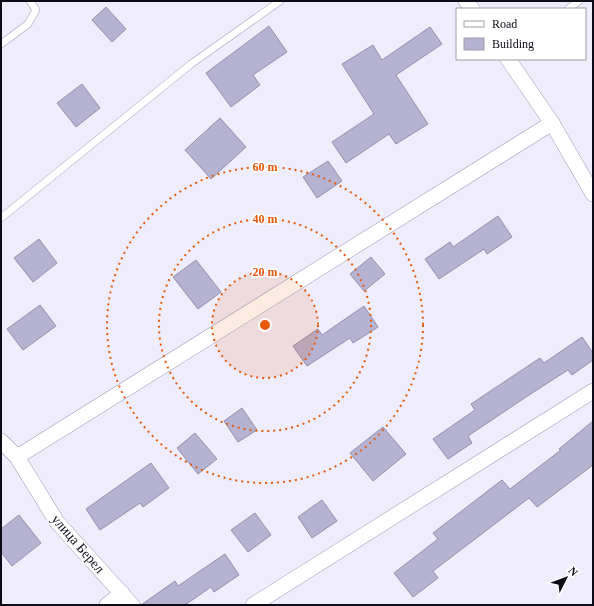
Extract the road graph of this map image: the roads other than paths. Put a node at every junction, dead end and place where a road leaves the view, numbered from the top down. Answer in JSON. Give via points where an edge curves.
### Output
{"nodes":[{"id":1,"x":30,"y":1,"type":"edge"},
{"id":2,"x":280,"y":1,"type":"edge"},
{"id":3,"x":579,"y":1,"type":"edge"},
{"id":4,"x":569,"y":8,"type":"edge"},
{"id":5,"x":1,"y":44,"type":"edge"},
{"id":6,"x":509,"y":60,"type":"edge"},
{"id":7,"x":552,"y":123,"type":"junction"},
{"id":8,"x":593,"y":194,"type":"edge"},
{"id":9,"x":1,"y":218,"type":"edge"},
{"id":10,"x":593,"y":391,"type":"edge"},
{"id":11,"x":1,"y":441,"type":"edge"},
{"id":12,"x":17,"y":457,"type":"junction"},
{"id":13,"x":122,"y":592,"type":"junction"},
{"id":14,"x":107,"y":605,"type":"edge"},
{"id":15,"x":132,"y":605,"type":"edge"},
{"id":16,"x":253,"y":605,"type":"edge"}],
"edges":[{"from":1,"to":5,"type":"lane","via":[[36,10],[28,24]]},
{"from":2,"to":9,"type":"lane","via":[[191,64]]},
{"from":3,"to":4,"type":"lane"},
{"from":6,"to":7,"type":"street"},
{"from":7,"to":8,"type":"street"},
{"from":7,"to":12,"type":"street"},
{"from":10,"to":16,"type":"street"},
{"from":11,"to":12,"type":"street","name":"улица Берел"},
{"from":12,"to":13,"type":"street","name":"улица Берел","via":[[57,522]]},
{"from":13,"to":14,"type":"street"},
{"from":13,"to":15,"type":"street","name":"улица Берел"}]}
